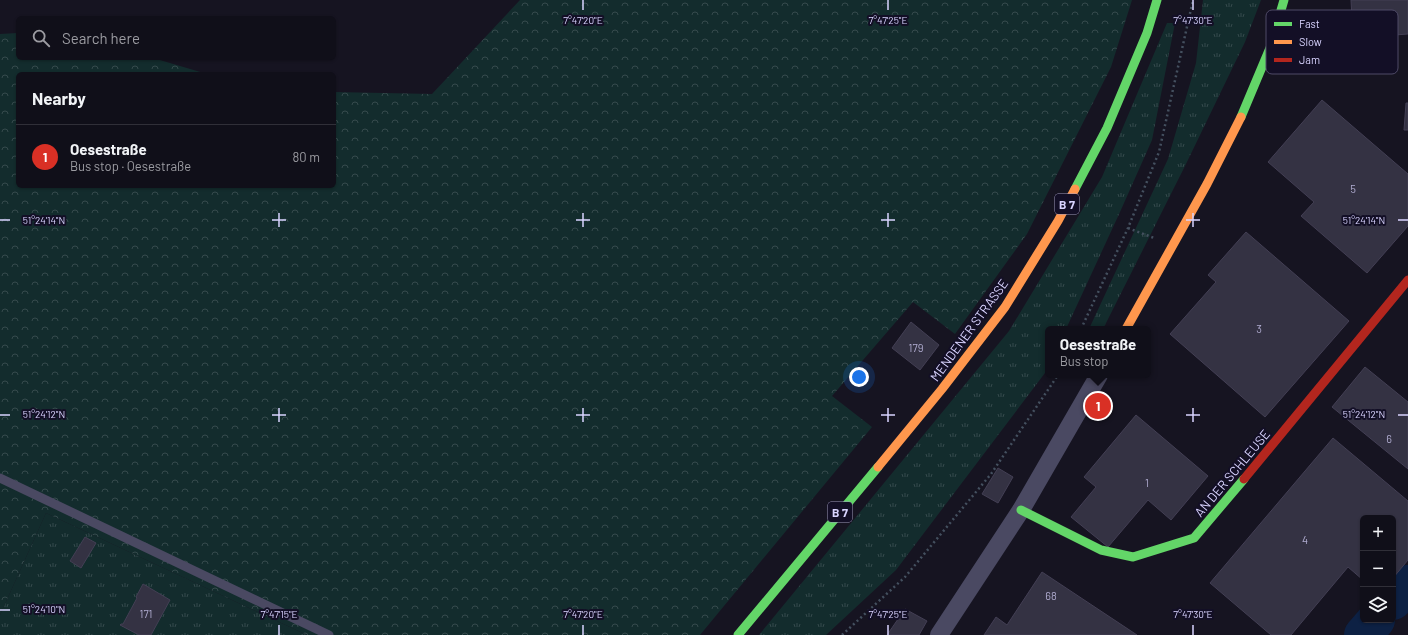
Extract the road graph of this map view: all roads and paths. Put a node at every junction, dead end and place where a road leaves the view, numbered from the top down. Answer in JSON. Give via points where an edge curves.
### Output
{"nodes":[{"id":1,"x":1157,"y":0,"type":"edge"},
{"id":2,"x":1193,"y":0,"type":"edge"},
{"id":3,"x":1284,"y":0,"type":"edge"},
{"id":4,"x":1282,"y":10,"type":"edge"},
{"id":5,"x":1266,"y":57,"type":"edge"},
{"id":6,"x":1128,"y":228,"type":"junction"},
{"id":7,"x":1174,"y":245,"type":"junction"},
{"id":8,"x":1408,"y":280,"type":"edge"},
{"id":9,"x":1082,"y":326,"type":"edge"},
{"id":10,"x":1128,"y":326,"type":"edge"},
{"id":11,"x":1056,"y":378,"type":"edge"},
{"id":12,"x":1097,"y":378,"type":"edge"},
{"id":13,"x":0,"y":478,"type":"edge"},
{"id":14,"x":1021,"y":510,"type":"junction"},
{"id":15,"x":329,"y":635,"type":"edge"},
{"id":16,"x":738,"y":635,"type":"edge"},
{"id":17,"x":842,"y":635,"type":"edge"},
{"id":18,"x":939,"y":635,"type":"edge"}],
"edges":[{"from":1,"to":16,"type":"street","name":"MENDENER STRASSE","number":"B 7","via":[[1147,33],[1107,128],[1058,222],[1005,307],[942,389]]},
{"from":2,"to":6,"type":"path","via":[[1159,152]]},
{"from":3,"to":4,"type":"street"},
{"from":5,"to":7,"type":"street","via":[[1232,136]]},
{"from":6,"to":7,"type":"path"},
{"from":6,"to":9,"type":"path"},
{"from":7,"to":10,"type":"street"},
{"from":8,"to":14,"type":"street","name":"AN DER SCHLEUSE","via":[[1194,538],[1133,558],[1101,550]]},
{"from":11,"to":17,"type":"path","via":[[991,474],[904,577]]},
{"from":12,"to":14,"type":"street"},
{"from":13,"to":15,"type":"lane"},
{"from":14,"to":18,"type":"street"}]}
